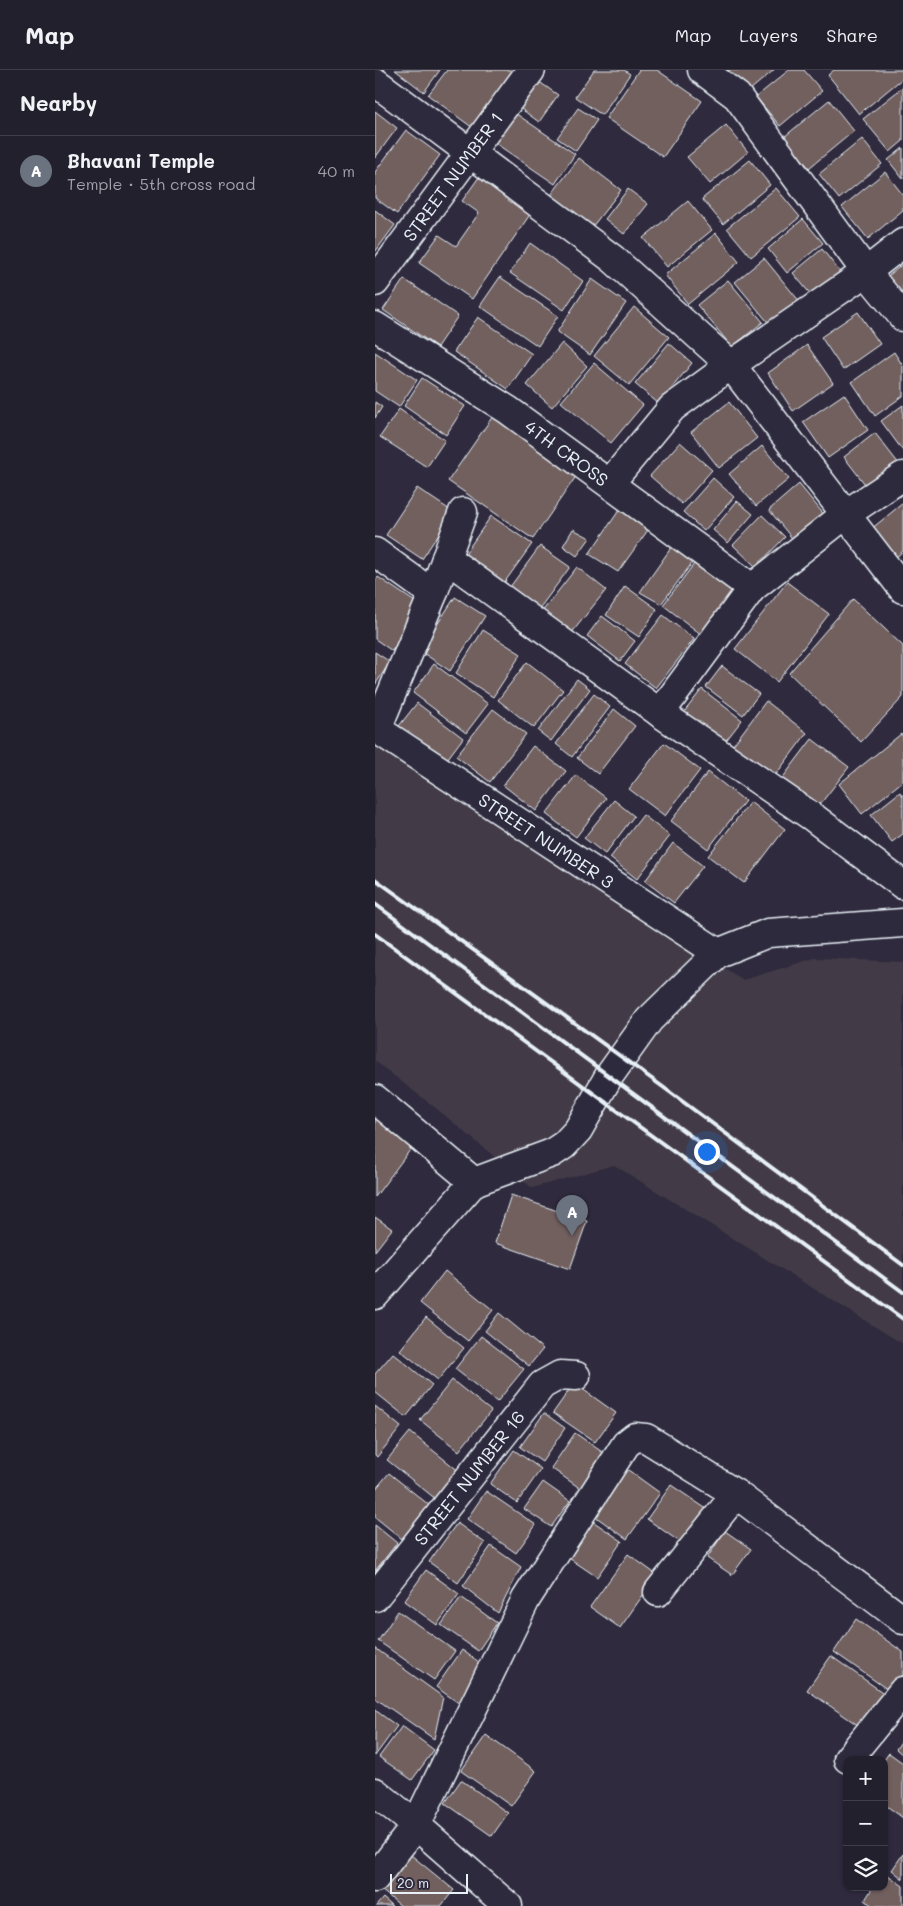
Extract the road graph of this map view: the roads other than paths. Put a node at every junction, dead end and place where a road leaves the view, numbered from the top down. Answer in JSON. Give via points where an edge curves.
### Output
{"nodes":[{"id":1,"x":531,"y":70,"type":"edge"},
{"id":2,"x":702,"y":70,"type":"edge"},
{"id":3,"x":375,"y":82,"type":"edge"},
{"id":4,"x":469,"y":152,"type":"junction"},
{"id":5,"x":903,"y":243,"type":"edge"},
{"id":6,"x":866,"y":272,"type":"junction"},
{"id":7,"x":375,"y":282,"type":"edge"},
{"id":8,"x":903,"y":317,"type":"edge"},
{"id":9,"x":375,"y":326,"type":"edge"},
{"id":10,"x":731,"y":365,"type":"junction"},
{"id":11,"x":903,"y":476,"type":"edge"},
{"id":12,"x":610,"y":483,"type":"junction"},
{"id":13,"x":463,"y":512,"type":"dead end"},
{"id":14,"x":845,"y":514,"type":"junction"},
{"id":15,"x":375,"y":552,"type":"edge"},
{"id":16,"x":446,"y":558,"type":"junction"},
{"id":17,"x":752,"y":588,"type":"junction"},
{"id":18,"x":903,"y":589,"type":"edge"},
{"id":19,"x":433,"y":594,"type":"junction"},
{"id":20,"x":660,"y":713,"type":"junction"},
{"id":21,"x":376,"y":729,"type":"edge"},
{"id":22,"x":903,"y":885,"type":"edge"},
{"id":23,"x":903,"y":923,"type":"edge"},
{"id":24,"x":718,"y":953,"type":"junction"},
{"id":25,"x":375,"y":1099,"type":"edge"},
{"id":26,"x":474,"y":1182,"type":"junction"},
{"id":27,"x":375,"y":1295,"type":"edge"},
{"id":28,"x":576,"y":1376,"type":"dead end"},
{"id":29,"x":737,"y":1494,"type":"junction"},
{"id":30,"x":658,"y":1592,"type":"dead end"},
{"id":31,"x":375,"y":1597,"type":"edge"},
{"id":32,"x":903,"y":1620,"type":"edge"},
{"id":33,"x":903,"y":1691,"type":"edge"},
{"id":34,"x":850,"y":1756,"type":"edge"},
{"id":35,"x":375,"y":1792,"type":"edge"},
{"id":36,"x":416,"y":1825,"type":"junction"},
{"id":37,"x":375,"y":1878,"type":"edge"},
{"id":38,"x":507,"y":1906,"type":"edge"}],
"edges":[{"from":1,"to":4,"type":"street","name":"STREET NUMBER 1"},
{"from":2,"to":6,"type":"street","via":[[737,96]]},
{"from":3,"to":4,"type":"street"},
{"from":4,"to":7,"type":"street","name":"STREET NUMBER 1"},
{"from":4,"to":10,"type":"street","via":[[613,259]]},
{"from":5,"to":6,"type":"street"},
{"from":6,"to":8,"type":"street"},
{"from":6,"to":10,"type":"street"},
{"from":9,"to":12,"type":"street","name":"4TH CROSS","via":[[508,410]]},
{"from":10,"to":12,"type":"street","via":[[672,408]]},
{"from":10,"to":14,"type":"street"},
{"from":11,"to":14,"type":"street"},
{"from":12,"to":17,"type":"street","name":"4TH CROSS"},
{"from":13,"to":16,"type":"street"},
{"from":14,"to":17,"type":"street"},
{"from":14,"to":18,"type":"street"},
{"from":15,"to":19,"type":"street"},
{"from":16,"to":19,"type":"street"},
{"from":16,"to":20,"type":"street"},
{"from":17,"to":20,"type":"street"},
{"from":19,"to":21,"type":"street"},
{"from":20,"to":22,"type":"street","via":[[814,818]]},
{"from":21,"to":24,"type":"street","name":"STREET NUMBER 3"},
{"from":23,"to":24,"type":"street","via":[[768,933]]},
{"from":24,"to":26,"type":"street","via":[[649,1020],[609,1076],[578,1130],[564,1145]]},
{"from":25,"to":26,"type":"street"},
{"from":26,"to":27,"type":"street"},
{"from":28,"to":31,"type":"street","name":"STREET NUMBER 16","via":[[560,1376],[542,1385]]},
{"from":29,"to":30,"type":"street"},
{"from":29,"to":32,"type":"street"},
{"from":29,"to":36,"type":"street","via":[[646,1438],[635,1437],[626,1444],[526,1599]]},
{"from":33,"to":34,"type":"street"},
{"from":35,"to":36,"type":"street"},
{"from":36,"to":37,"type":"street"},
{"from":36,"to":38,"type":"street"}]}
